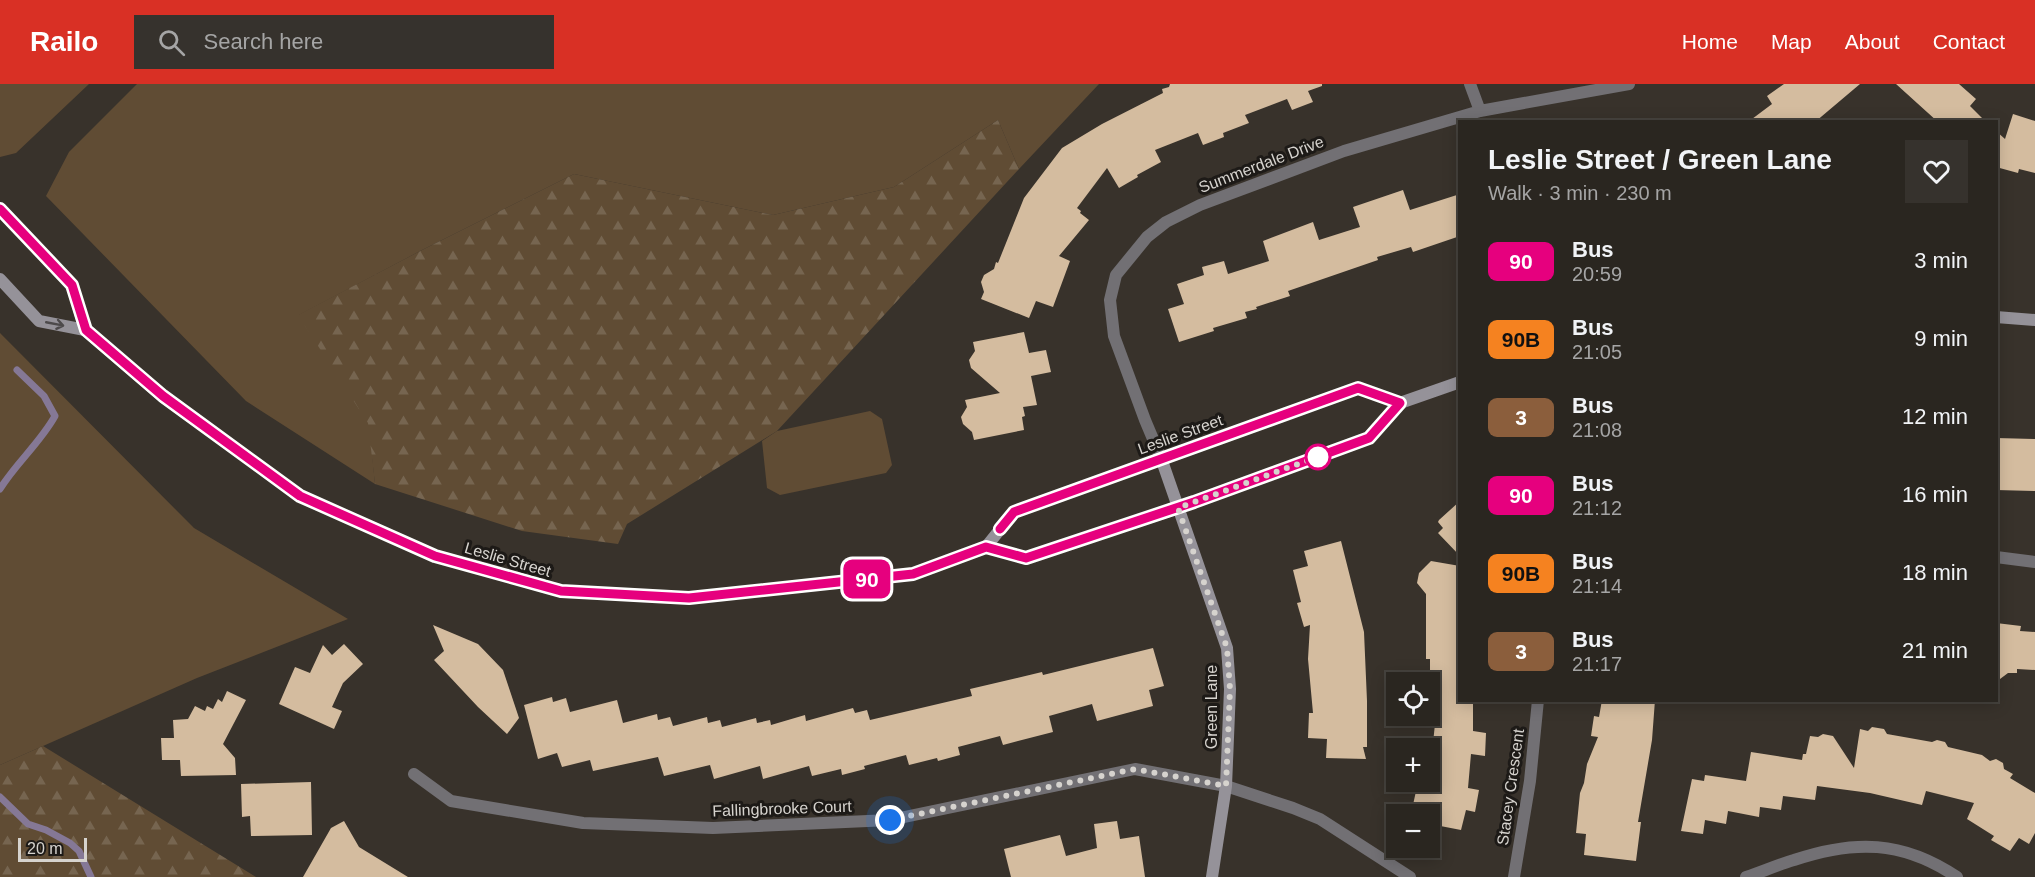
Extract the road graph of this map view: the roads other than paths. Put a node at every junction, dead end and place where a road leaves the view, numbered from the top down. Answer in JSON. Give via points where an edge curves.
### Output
{"nodes":[{"id":1,"x":1470,"y":84,"type":"edge"},
{"id":2,"x":1629,"y":84,"type":"edge"},
{"id":3,"x":1480,"y":111,"type":"junction"},
{"id":4,"x":0,"y":208,"type":"edge"},
{"id":5,"x":0,"y":279,"type":"edge"},
{"id":6,"x":1998,"y":317,"type":"edge"},
{"id":7,"x":2035,"y":320,"type":"edge"},
{"id":8,"x":86,"y":330,"type":"junction"},
{"id":9,"x":1458,"y":383,"type":"edge"},
{"id":10,"x":1400,"y":403,"type":"junction"},
{"id":11,"x":1161,"y":458,"type":"junction"},
{"id":12,"x":1178,"y":508,"type":"junction"},
{"id":13,"x":986,"y":547,"type":"junction"},
{"id":14,"x":1998,"y":557,"type":"edge"},
{"id":15,"x":2035,"y":562,"type":"edge"},
{"id":16,"x":1538,"y":702,"type":"edge"},
{"id":17,"x":414,"y":774,"type":"dead end"},
{"id":18,"x":1226,"y":786,"type":"junction"},
{"id":19,"x":1212,"y":877,"type":"edge"},
{"id":20,"x":1410,"y":877,"type":"edge"},
{"id":21,"x":1514,"y":877,"type":"edge"},
{"id":22,"x":1746,"y":877,"type":"edge"},
{"id":23,"x":1957,"y":877,"type":"edge"}],
"edges":[{"from":1,"to":3,"type":"street"},
{"from":2,"to":3,"type":"street","name":"Summerdale Drive"},
{"from":3,"to":11,"type":"street","name":"Summerdale Drive","via":[[1344,151],[1200,205],[1166,222],[1147,237],[1116,275],[1110,300],[1114,336]]},
{"from":4,"to":8,"type":"main road","via":[[72,285]]},
{"from":5,"to":8,"type":"main road","name":"Leslie Street","one_way":true,"via":[[39,321]]},
{"from":6,"to":7,"type":"main road"},
{"from":8,"to":13,"type":"main road","name":"Leslie Street","via":[[163,396],[300,496],[435,556],[561,591],[689,598],[913,574]]},
{"from":9,"to":10,"type":"main road"},
{"from":10,"to":11,"type":"main road","name":"Leslie Street","via":[[1358,388]]},
{"from":10,"to":12,"type":"main road","via":[[1369,438]]},
{"from":11,"to":12,"type":"main road","name":"Green Lane"},
{"from":11,"to":13,"type":"main road","name":"Leslie Street","via":[[1014,512]]},
{"from":12,"to":13,"type":"main road","via":[[1026,558]]},
{"from":12,"to":18,"type":"main road","name":"Green Lane","via":[[1227,648],[1230,689]]},
{"from":14,"to":15,"type":"street"},
{"from":16,"to":21,"type":"street","name":"Stacey Crescent"},
{"from":17,"to":18,"type":"street","name":"Fallingbrooke Court","via":[[451,801],[583,823],[713,828],[890,820],[1135,769]]},
{"from":18,"to":19,"type":"main road","name":"Green Lane"},
{"from":18,"to":20,"type":"street","name":"Fallingbrooke Court","via":[[1320,819]]},
{"from":22,"to":23,"type":"street","via":[[1804,857],[1868,845],[1899,850]]}]}
